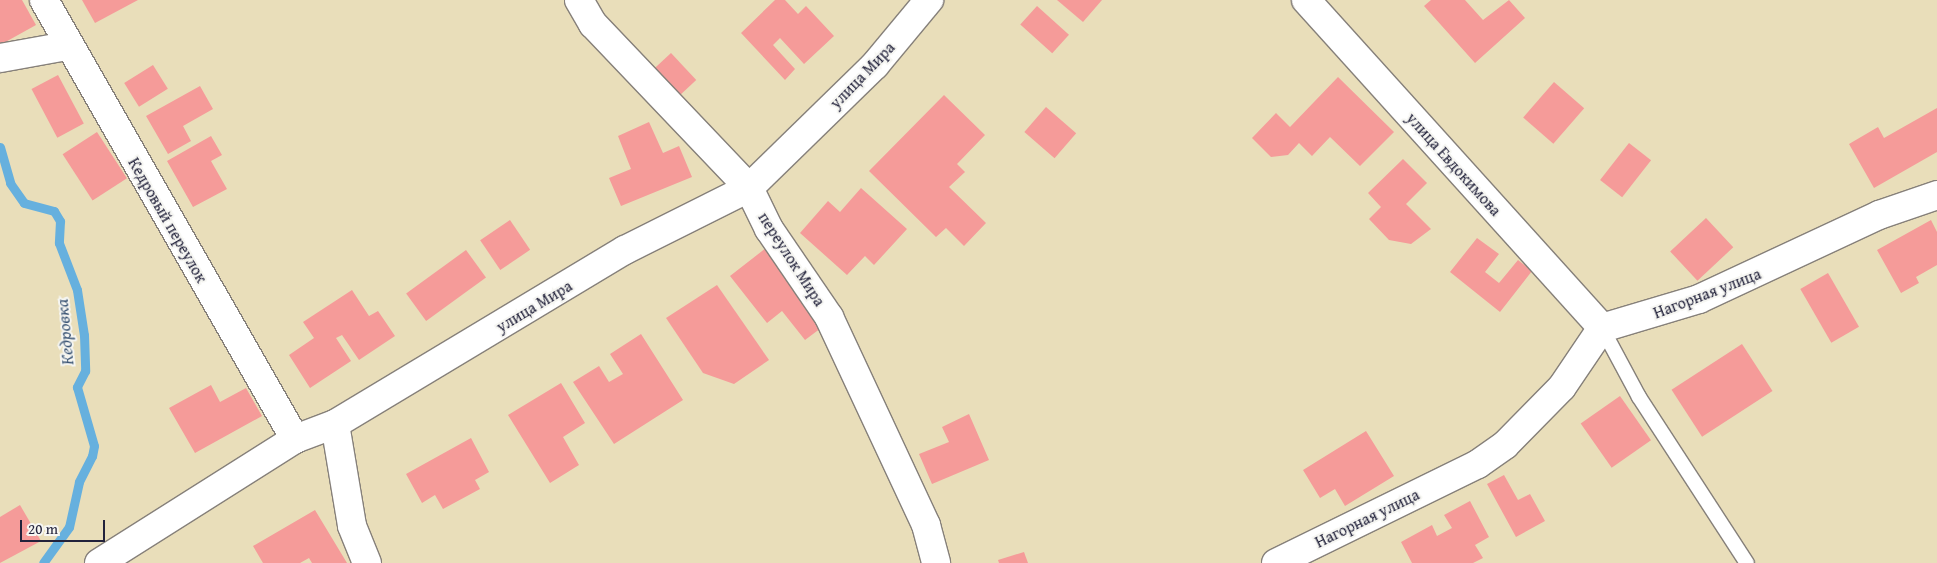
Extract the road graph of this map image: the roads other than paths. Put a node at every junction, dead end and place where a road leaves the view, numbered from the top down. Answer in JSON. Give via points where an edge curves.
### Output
{"nodes":[{"id":1,"x":44,"y":0,"type":"edge"},
{"id":2,"x":578,"y":0,"type":"edge"},
{"id":3,"x":929,"y":0,"type":"edge"},
{"id":4,"x":1306,"y":0,"type":"edge"},
{"id":5,"x":67,"y":46,"type":"junction"},
{"id":6,"x":0,"y":58,"type":"edge"},
{"id":7,"x":749,"y":188,"type":"junction"},
{"id":8,"x":1937,"y":195,"type":"edge"},
{"id":9,"x":1602,"y":328,"type":"junction"},
{"id":10,"x":335,"y":424,"type":"junction"},
{"id":11,"x":294,"y":439,"type":"junction"},
{"id":12,"x":99,"y":563,"type":"edge"},
{"id":13,"x":367,"y":563,"type":"edge"},
{"id":14,"x":936,"y":563,"type":"edge"},
{"id":15,"x":1276,"y":563,"type":"edge"},
{"id":16,"x":1747,"y":563,"type":"edge"}],
"edges":[{"from":1,"to":5,"type":"street","name":"Кедровый переулок"},
{"from":2,"to":7,"type":"street","name":"переулок Мира","via":[[593,24]]},
{"from":3,"to":7,"type":"street","name":"улица Мира","via":[[875,65]]},
{"from":4,"to":9,"type":"street","name":"улица Евдокимова"},
{"from":5,"to":6,"type":"street"},
{"from":5,"to":11,"type":"street","name":"Кедровый переулок"},
{"from":7,"to":10,"type":"street","name":"улица Мира","via":[[625,250]]},
{"from":7,"to":14,"type":"street","name":"переулок Мира","via":[[769,229],[829,317],[926,525]]},
{"from":8,"to":9,"type":"street","name":"Нагорная улица","via":[[1878,214],[1699,300]]},
{"from":9,"to":15,"type":"street","name":"Нагорная улица","via":[[1562,387],[1505,445],[1478,464]]},
{"from":9,"to":16,"type":"lane","via":[[1639,397]]},
{"from":10,"to":11,"type":"street","name":"улица Мира"},
{"from":10,"to":13,"type":"street","via":[[350,517]]},
{"from":11,"to":12,"type":"street","name":"улица Мира"}]}
